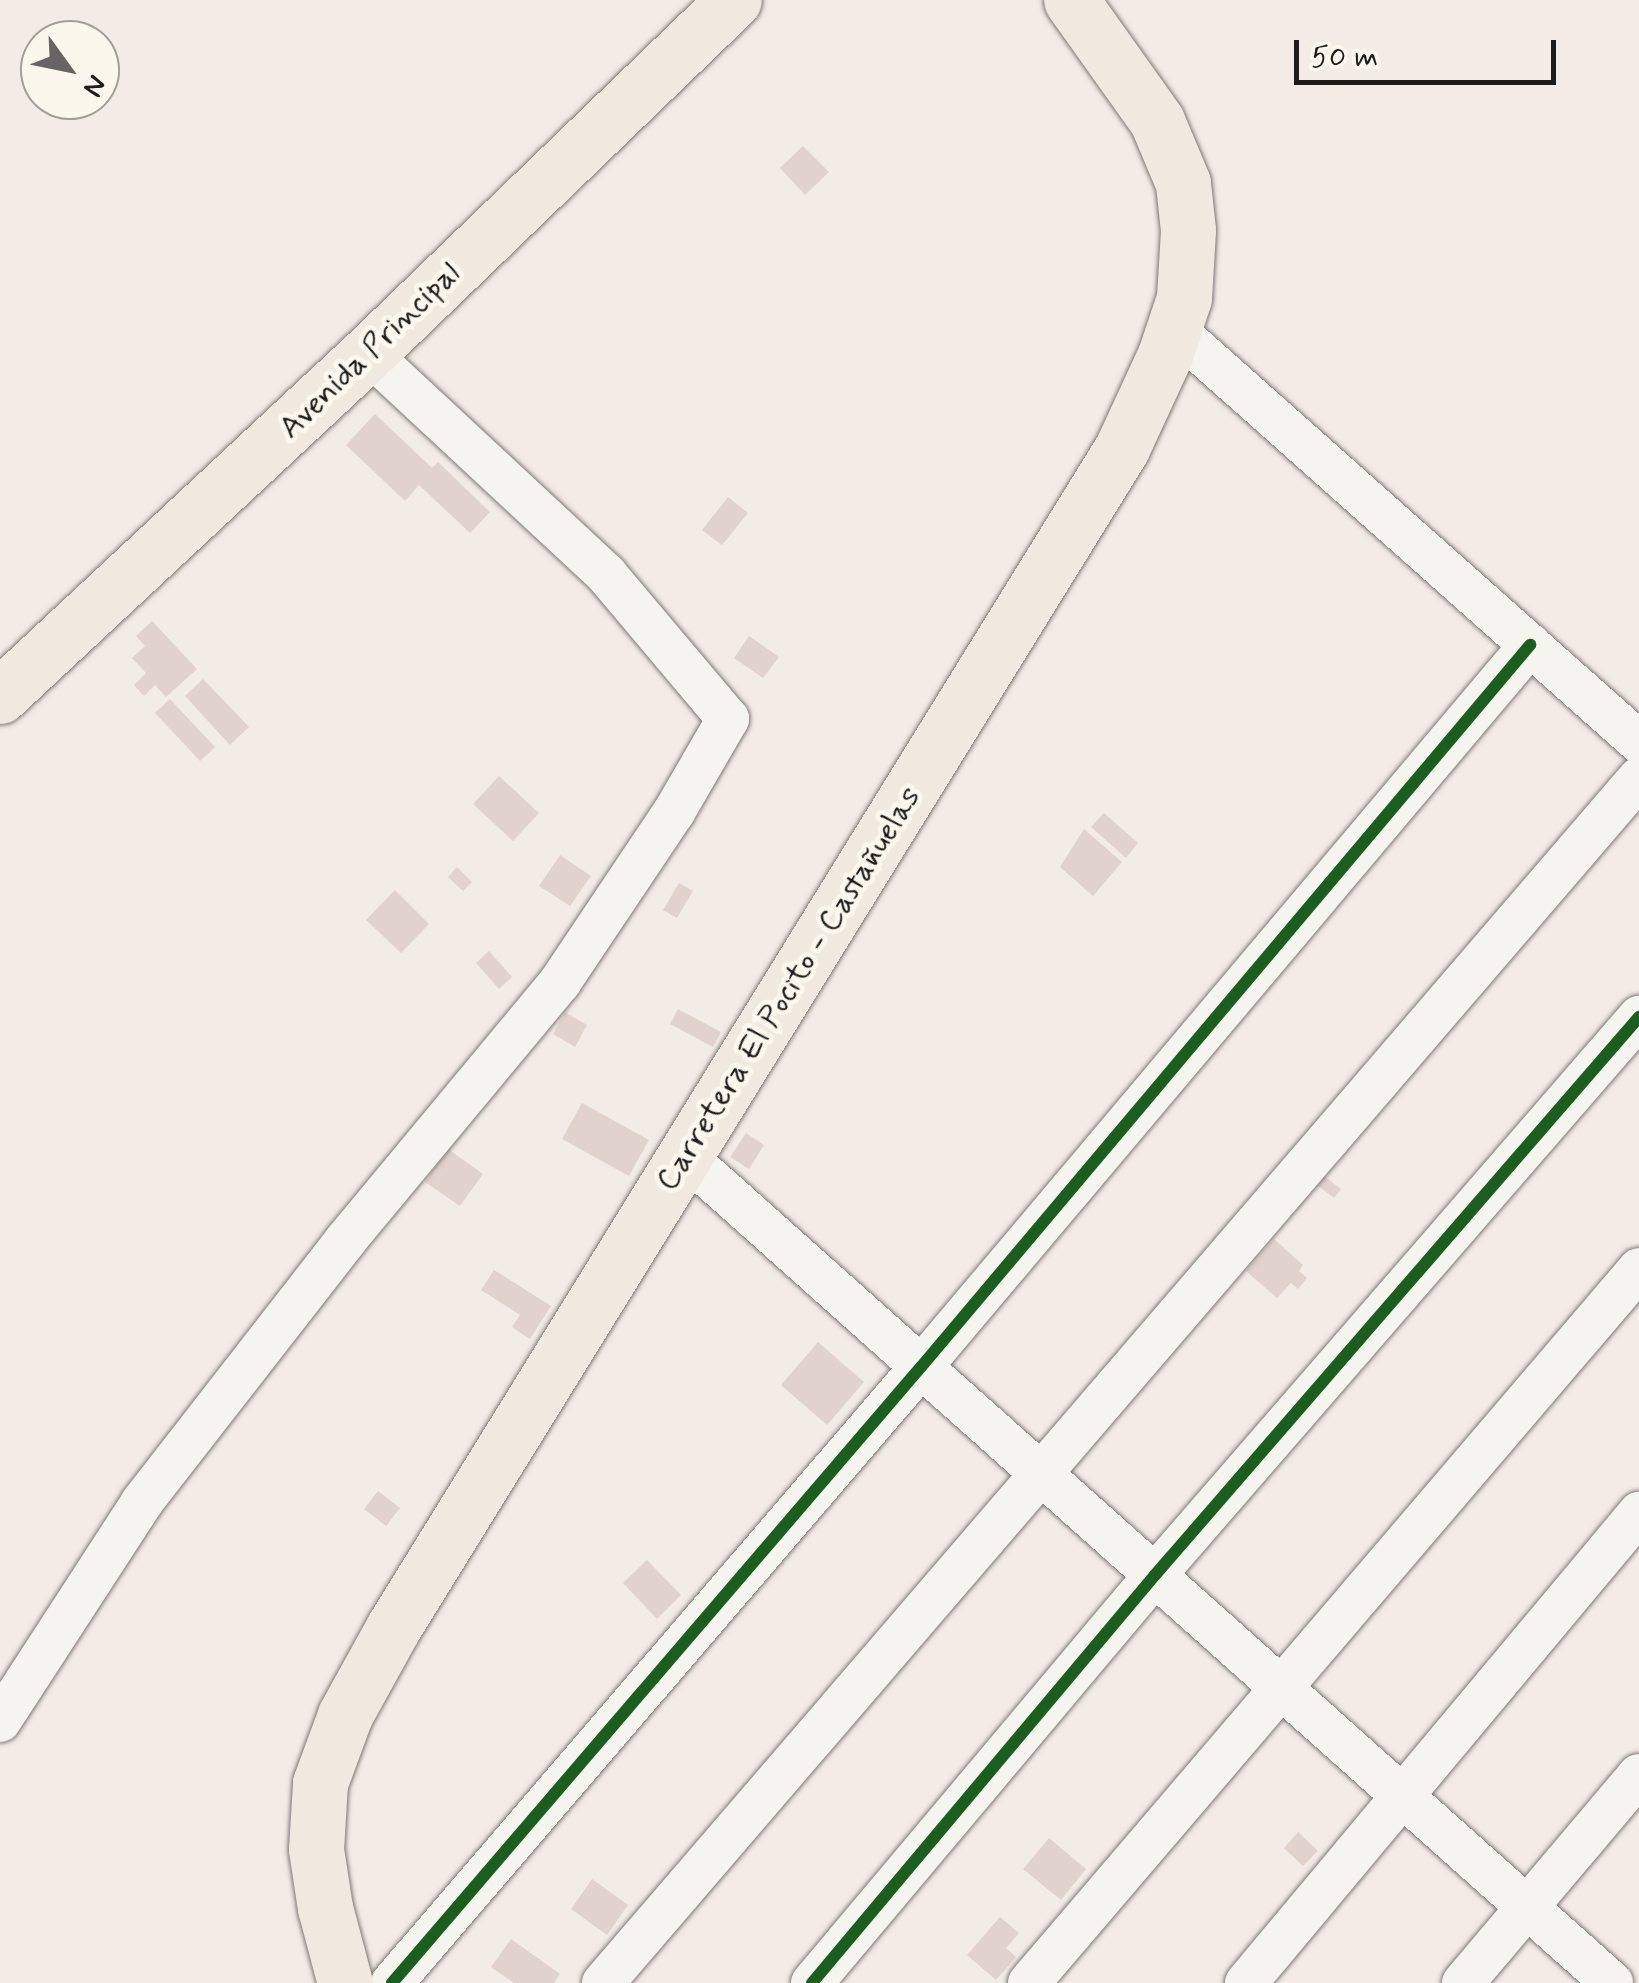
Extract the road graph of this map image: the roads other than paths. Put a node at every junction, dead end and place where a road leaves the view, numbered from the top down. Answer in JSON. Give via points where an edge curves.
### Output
{"nodes":[{"id":1,"x":734,"y":0,"type":"edge"},
{"id":2,"x":1072,"y":0,"type":"edge"},
{"id":3,"x":1174,"y":330,"type":"junction"},
{"id":4,"x":368,"y":353,"type":"junction"},
{"id":5,"x":1530,"y":644,"type":"junction"},
{"id":6,"x":0,"y":696,"type":"edge"},
{"id":7,"x":1639,"y":742,"type":"edge"},
{"id":8,"x":1639,"y":778,"type":"edge"},
{"id":9,"x":1639,"y":1017,"type":"edge"},
{"id":10,"x":686,"y":1156,"type":"junction"},
{"id":11,"x":1639,"y":1269,"type":"edge"},
{"id":12,"x":921,"y":1367,"type":"junction"},
{"id":13,"x":1038,"y":1471,"type":"junction"},
{"id":14,"x":1639,"y":1513,"type":"edge"},
{"id":15,"x":1155,"y":1575,"type":"junction"},
{"id":16,"x":1280,"y":1686,"type":"junction"},
{"id":17,"x":0,"y":1721,"type":"edge"},
{"id":18,"x":1639,"y":1775,"type":"edge"},
{"id":19,"x":1403,"y":1797,"type":"junction"},
{"id":20,"x":1527,"y":1908,"type":"junction"},
{"id":21,"x":345,"y":1983,"type":"edge"},
{"id":22,"x":392,"y":1983,"type":"edge"},
{"id":23,"x":602,"y":1983,"type":"edge"},
{"id":24,"x":812,"y":1983,"type":"edge"},
{"id":25,"x":1028,"y":1983,"type":"edge"},
{"id":26,"x":1246,"y":1983,"type":"edge"},
{"id":27,"x":1463,"y":1983,"type":"edge"},
{"id":28,"x":1612,"y":1983,"type":"edge"}],
"edges":[{"from":1,"to":4,"type":"main road","name":"Avenida Principal"},
{"from":2,"to":3,"type":"main road","name":"Carretera El Pocito - Castañuelas","via":[[1157,121],[1183,183],[1184,298]]},
{"from":3,"to":5,"type":"street"},
{"from":3,"to":10,"type":"main road","name":"Carretera El Pocito - Castañuelas","via":[[1122,448]]},
{"from":4,"to":6,"type":"main road","name":"Avenida Principal"},
{"from":4,"to":17,"type":"street","via":[[606,574],[728,719],[560,982],[345,1241],[142,1502]]},
{"from":5,"to":7,"type":"street"},
{"from":5,"to":12,"type":"street"},
{"from":8,"to":13,"type":"street"},
{"from":9,"to":15,"type":"street"},
{"from":10,"to":12,"type":"street"},
{"from":10,"to":21,"type":"main road","name":"Carretera El Pocito - Castañuelas","via":[[345,1715],[320,1782],[316,1849]]},
{"from":11,"to":16,"type":"street"},
{"from":12,"to":13,"type":"street"},
{"from":12,"to":22,"type":"street"},
{"from":13,"to":15,"type":"street"},
{"from":13,"to":23,"type":"street"},
{"from":14,"to":19,"type":"street"},
{"from":15,"to":16,"type":"street"},
{"from":15,"to":24,"type":"street"},
{"from":16,"to":19,"type":"street"},
{"from":16,"to":25,"type":"street"},
{"from":18,"to":20,"type":"street"},
{"from":19,"to":20,"type":"street"},
{"from":19,"to":26,"type":"street"},
{"from":20,"to":27,"type":"street"},
{"from":20,"to":28,"type":"street"}]}
